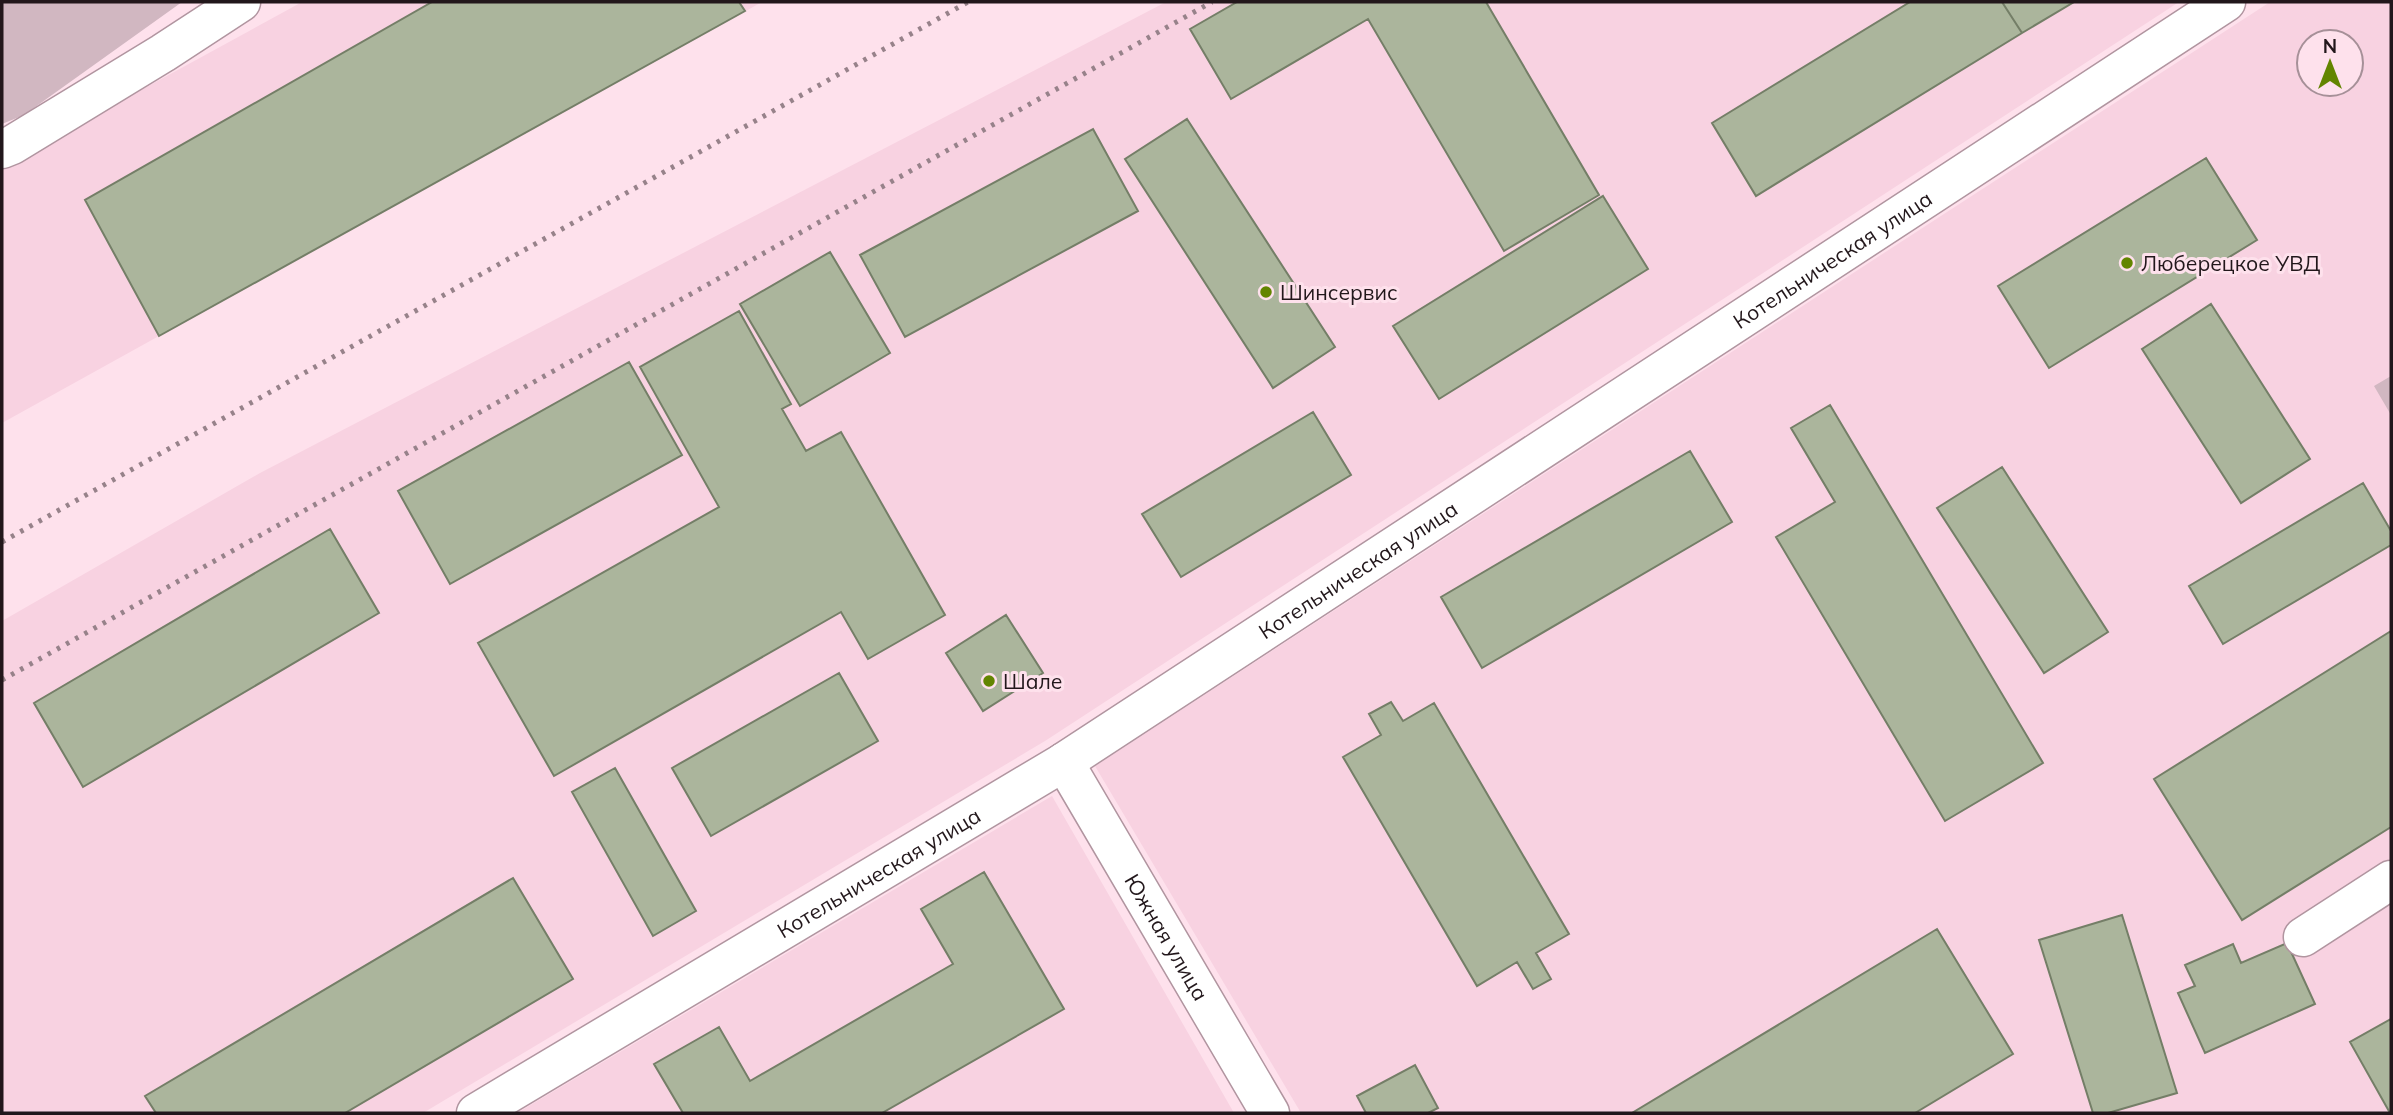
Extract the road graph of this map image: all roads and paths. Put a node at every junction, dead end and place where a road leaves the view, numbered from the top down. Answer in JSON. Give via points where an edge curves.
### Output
{"nodes":[{"id":1,"x":241,"y":2,"type":"edge"},
{"id":2,"x":2227,"y":2,"type":"edge"},
{"id":3,"x":2,"y":149,"type":"edge"},
{"id":4,"x":1064,"y":762,"type":"junction"},
{"id":5,"x":2391,"y":880,"type":"edge"},
{"id":6,"x":2303,"y":937,"type":"dead end"},
{"id":7,"x":476,"y":1113,"type":"edge"},
{"id":8,"x":1270,"y":1113,"type":"edge"}],
"edges":[{"from":1,"to":3,"type":"street"},
{"from":2,"to":4,"type":"street","name":"Котельническая улица"},
{"from":4,"to":7,"type":"street","name":"Котельническая улица"},
{"from":4,"to":8,"type":"street","name":"Южная улица"},
{"from":5,"to":6,"type":"street"}]}
